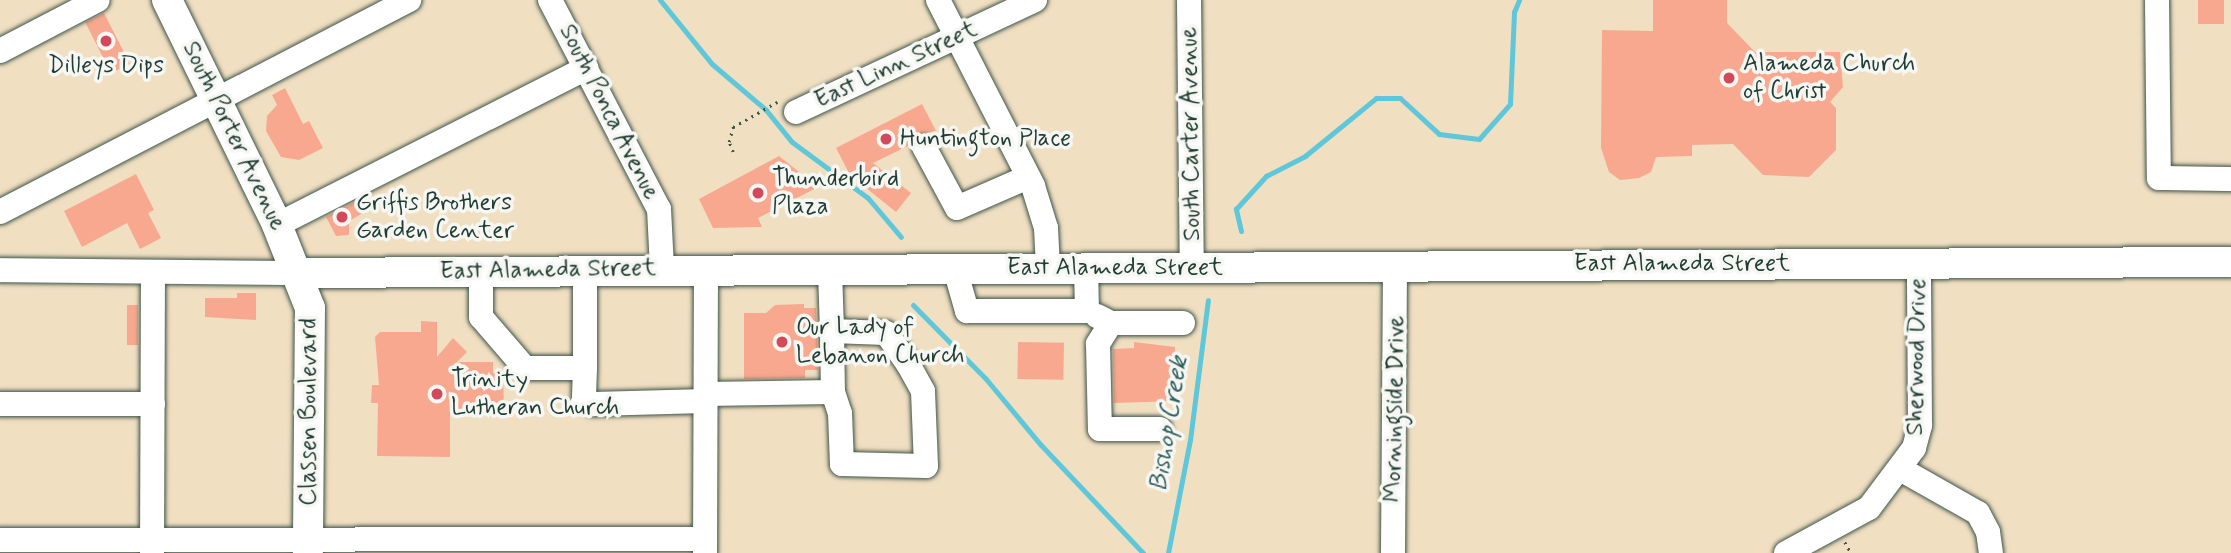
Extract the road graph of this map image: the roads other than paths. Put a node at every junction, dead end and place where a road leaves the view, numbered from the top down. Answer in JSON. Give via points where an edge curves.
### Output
{"nodes":[{"id":1,"x":98,"y":0,"type":"edge"},
{"id":2,"x":167,"y":0,"type":"edge"},
{"id":3,"x":409,"y":0,"type":"edge"},
{"id":4,"x":550,"y":0,"type":"edge"},
{"id":5,"x":938,"y":0,"type":"edge"},
{"id":6,"x":1035,"y":0,"type":"edge"},
{"id":7,"x":1189,"y":0,"type":"edge"},
{"id":8,"x":2157,"y":0,"type":"edge"},
{"id":9,"x":958,"y":38,"type":"junction"},
{"id":10,"x":0,"y":51,"type":"edge"},
{"id":11,"x":587,"y":68,"type":"junction"},
{"id":12,"x":218,"y":99,"type":"junction"},
{"id":13,"x":796,"y":112,"type":"dead end"},
{"id":14,"x":924,"y":147,"type":"dead end"},
{"id":15,"x":1028,"y":177,"type":"junction"},
{"id":16,"x":2231,"y":179,"type":"edge"},
{"id":17,"x":0,"y":212,"type":"edge"},
{"id":18,"x":277,"y":225,"type":"junction"},
{"id":19,"x":2231,"y":262,"type":"edge"},
{"id":20,"x":1919,"y":263,"type":"junction"},
{"id":21,"x":1395,"y":265,"type":"junction"},
{"id":22,"x":662,"y":268,"type":"junction"},
{"id":23,"x":1048,"y":268,"type":"junction"},
{"id":24,"x":1086,"y":268,"type":"junction"},
{"id":25,"x":1192,"y":268,"type":"junction"},
{"id":26,"x":706,"y":269,"type":"junction"},
{"id":27,"x":830,"y":269,"type":"junction"},
{"id":28,"x":956,"y":269,"type":"junction"},
{"id":29,"x":0,"y":270,"type":"edge"},
{"id":30,"x":585,"y":270,"type":"junction"},
{"id":31,"x":481,"y":271,"type":"junction"},
{"id":32,"x":153,"y":273,"type":"junction"},
{"id":33,"x":300,"y":273,"type":"junction"},
{"id":34,"x":1087,"y":311,"type":"junction"},
{"id":35,"x":1111,"y":323,"type":"junction"},
{"id":36,"x":1183,"y":323,"type":"dead end"},
{"id":37,"x":832,"y":331,"type":"junction"},
{"id":38,"x":585,"y":368,"type":"junction"},
{"id":39,"x":833,"y":392,"type":"junction"},
{"id":40,"x":706,"y":398,"type":"junction"},
{"id":41,"x":0,"y":404,"type":"edge"},
{"id":42,"x":153,"y":404,"type":"junction"},
{"id":43,"x":1160,"y":429,"type":"dead end"},
{"id":44,"x":1902,"y":470,"type":"junction"},
{"id":45,"x":0,"y":540,"type":"edge"},
{"id":46,"x":705,"y":546,"type":"edge"},
{"id":47,"x":152,"y":547,"type":"edge"},
{"id":48,"x":308,"y":547,"type":"edge"},
{"id":49,"x":457,"y":547,"type":"edge"},
{"id":50,"x":1393,"y":553,"type":"edge"},
{"id":51,"x":1786,"y":553,"type":"edge"},
{"id":52,"x":1991,"y":553,"type":"edge"}],
"edges":[{"from":1,"to":10,"type":"street"},
{"from":2,"to":12,"type":"main road","name":"South Porter Avenue"},
{"from":3,"to":12,"type":"street"},
{"from":4,"to":11,"type":"street","name":"South Ponca Avenue"},
{"from":5,"to":9,"type":"street"},
{"from":6,"to":9,"type":"street","name":"East Linn Street"},
{"from":7,"to":25,"type":"street","name":"South Carter Avenue"},
{"from":8,"to":16,"type":"street","via":[[2159,178]]},
{"from":9,"to":13,"type":"street","name":"East Linn Street"},
{"from":9,"to":15,"type":"street"},
{"from":11,"to":18,"type":"street"},
{"from":11,"to":22,"type":"street","name":"South Ponca Avenue","via":[[660,189]]},
{"from":12,"to":17,"type":"street"},
{"from":12,"to":18,"type":"main road","name":"South Porter Avenue"},
{"from":14,"to":15,"type":"street","via":[[957,208]]},
{"from":15,"to":23,"type":"street","via":[[1046,228]]},
{"from":18,"to":33,"type":"main road","name":"South Porter Avenue"},
{"from":19,"to":20,"type":"main road","name":"East Alameda Street"},
{"from":20,"to":21,"type":"main road","name":"East Alameda Street"},
{"from":20,"to":44,"type":"street","name":"Sherwood Drive","via":[[1920,425]]},
{"from":21,"to":25,"type":"main road","name":"East Alameda Street"},
{"from":21,"to":50,"type":"street","name":"Morningside Drive"},
{"from":22,"to":26,"type":"main road","name":"East Alameda Street"},
{"from":22,"to":30,"type":"main road","name":"East Alameda Street"},
{"from":23,"to":24,"type":"main road","name":"East Alameda Street"},
{"from":23,"to":28,"type":"main road","name":"East Alameda Street"},
{"from":24,"to":25,"type":"main road","name":"East Alameda Street"},
{"from":24,"to":34,"type":"street"},
{"from":26,"to":27,"type":"main road","name":"East Alameda Street"},
{"from":26,"to":40,"type":"street"},
{"from":27,"to":28,"type":"main road","name":"East Alameda Street"},
{"from":27,"to":37,"type":"street"},
{"from":28,"to":34,"type":"street","via":[[967,311]]},
{"from":29,"to":32,"type":"street","name":"East Alameda Street"},
{"from":30,"to":31,"type":"main road","name":"East Alameda Street"},
{"from":30,"to":38,"type":"street"},
{"from":31,"to":33,"type":"main road","name":"East Alameda Street"},
{"from":31,"to":38,"type":"street","via":[[481,317],[525,368]]},
{"from":32,"to":33,"type":"street","name":"East Alameda Street"},
{"from":32,"to":42,"type":"street"},
{"from":33,"to":48,"type":"main road","name":"Classen Boulevard","via":[[310,308]]},
{"from":34,"to":35,"type":"street"},
{"from":35,"to":36,"type":"street"},
{"from":35,"to":43,"type":"street","via":[[1098,344],[1100,429]]},
{"from":37,"to":39,"type":"street"},
{"from":37,"to":39,"type":"street","via":[[886,333],[900,353],[923,391],[926,466],[842,464],[840,413]]},
{"from":38,"to":40,"type":"street","via":[[583,398],[593,404]]},
{"from":39,"to":40,"type":"street"},
{"from":40,"to":46,"type":"street"},
{"from":41,"to":42,"type":"street"},
{"from":42,"to":47,"type":"street"},
{"from":44,"to":51,"type":"street","name":"Sherwood Drive","via":[[1862,513]]},
{"from":44,"to":52,"type":"street","via":[[1978,513],[1988,532]]},
{"from":45,"to":47,"type":"street"},
{"from":46,"to":49,"type":"street"},
{"from":47,"to":48,"type":"street"},
{"from":48,"to":49,"type":"street"}]}
